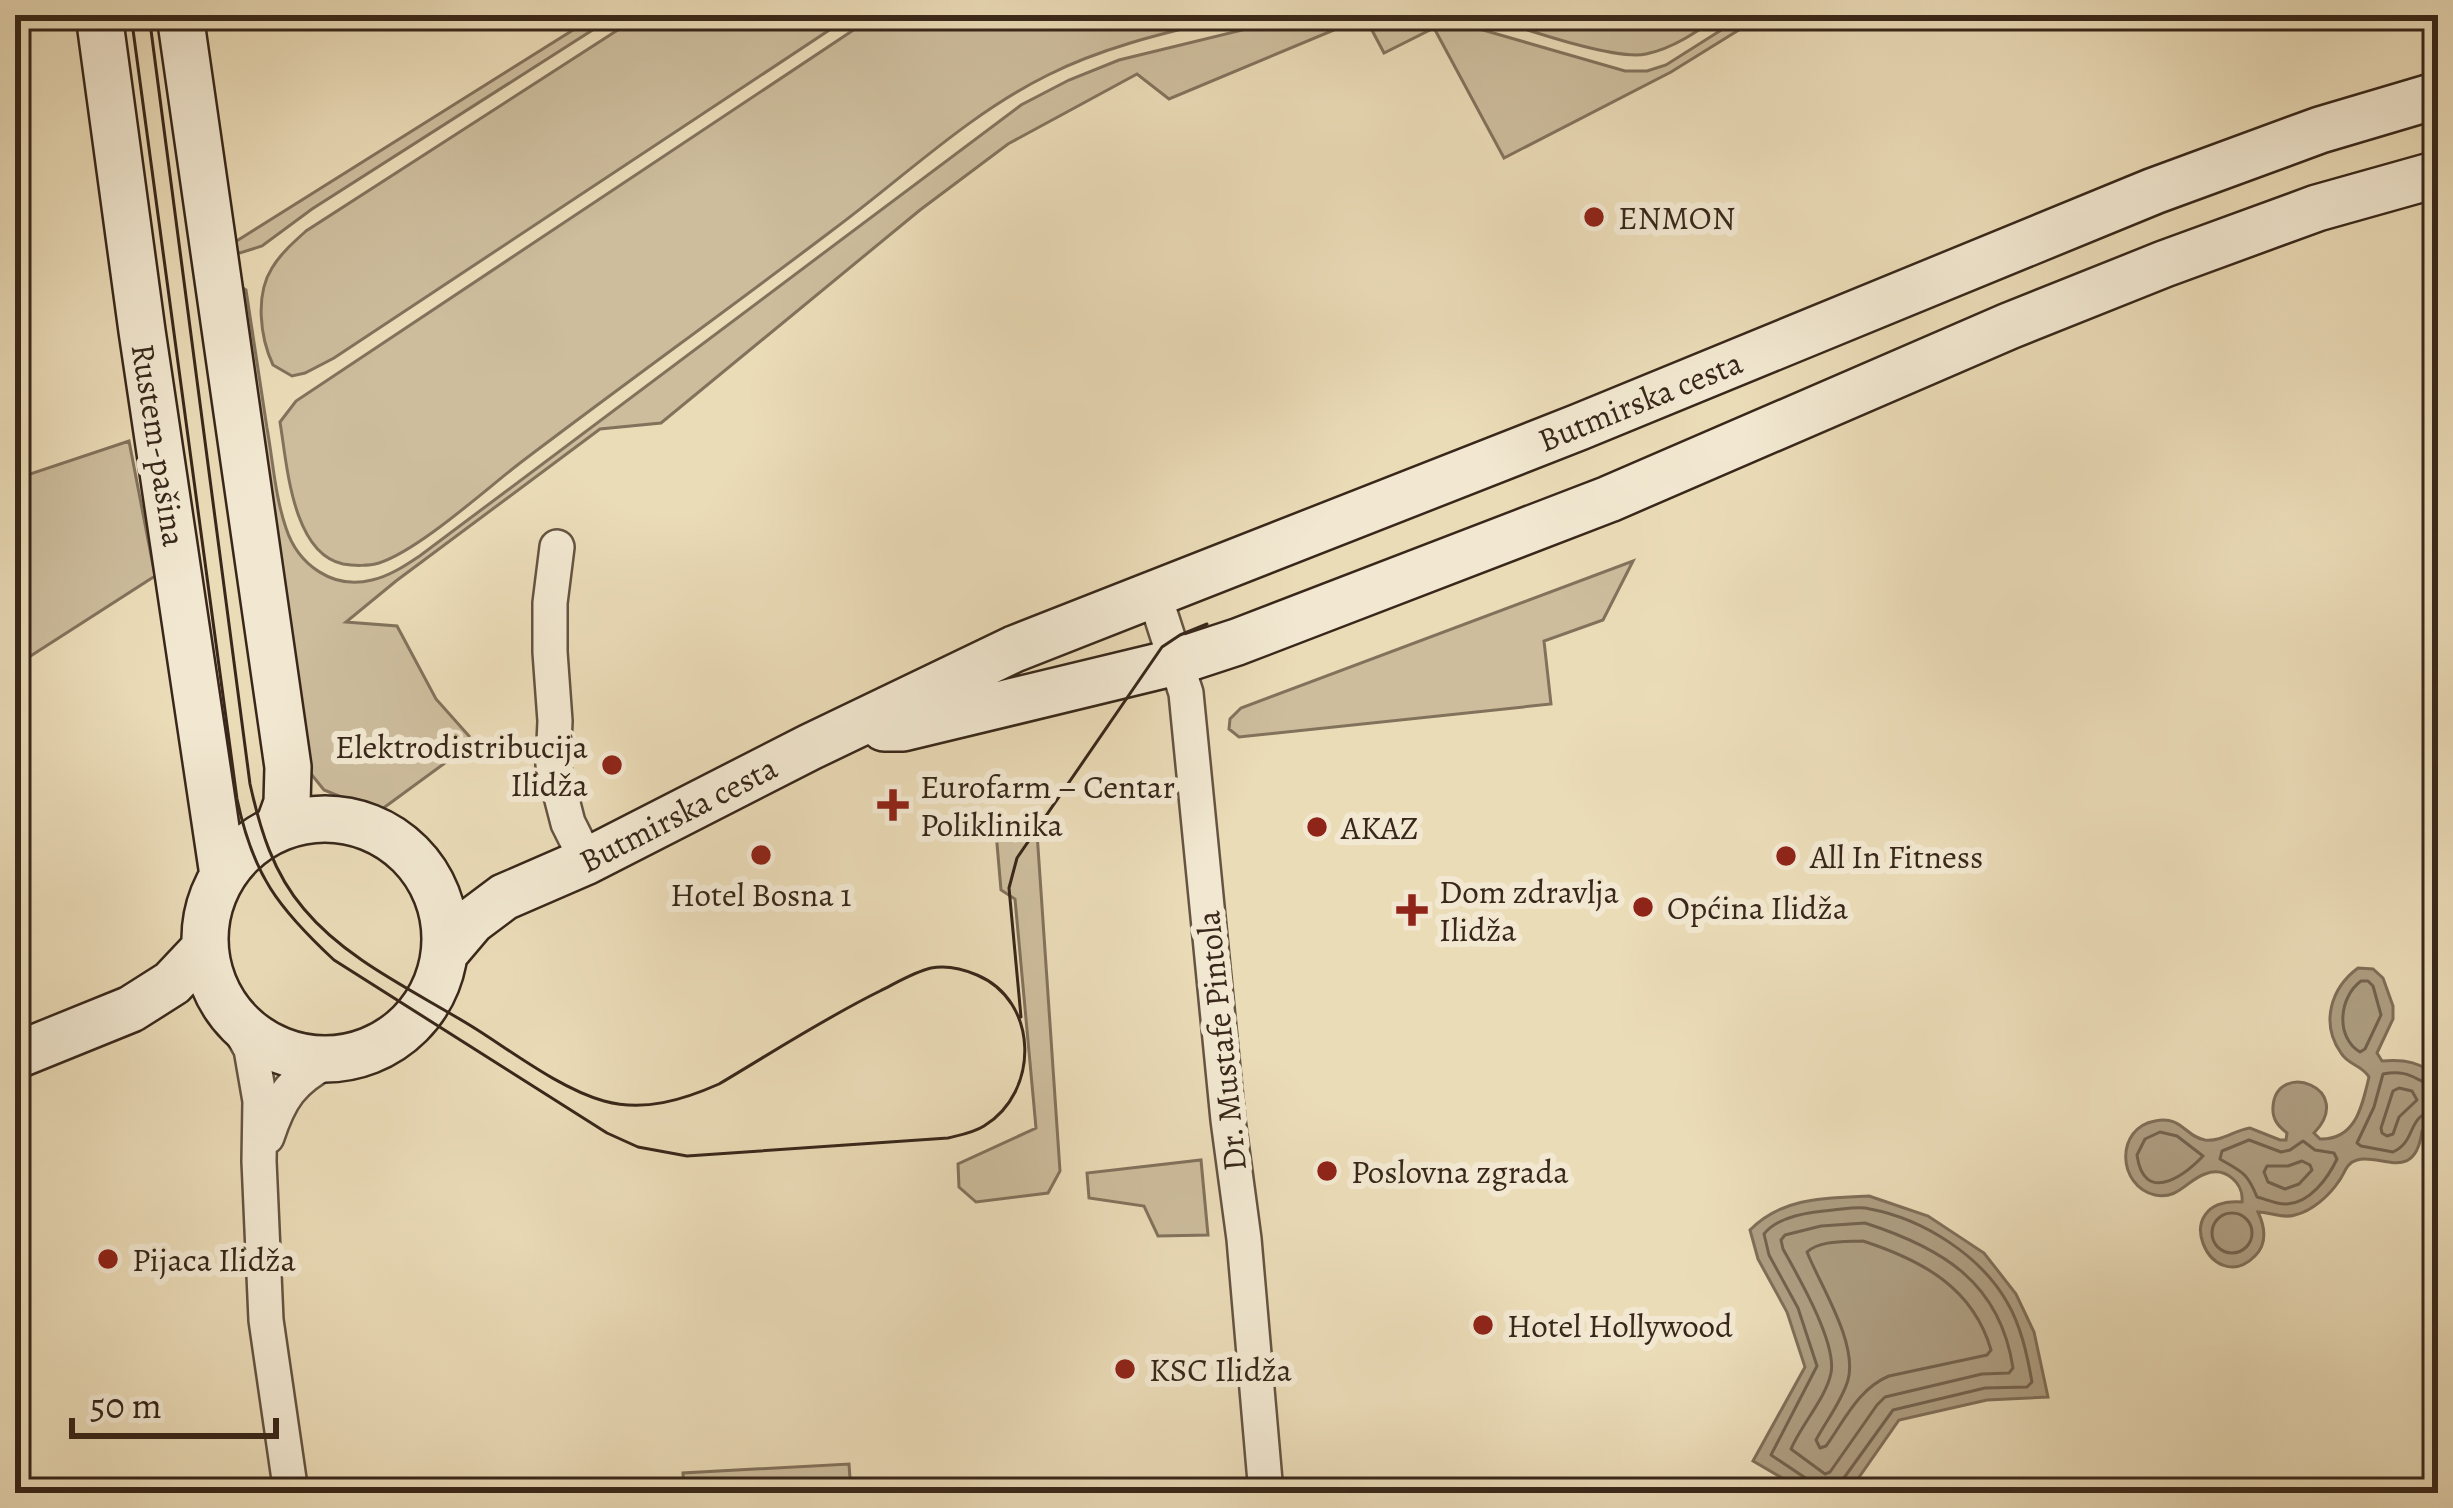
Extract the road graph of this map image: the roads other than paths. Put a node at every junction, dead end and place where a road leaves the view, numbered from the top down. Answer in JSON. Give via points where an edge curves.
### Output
{"nodes":[{"id":1,"x":99,"y":15,"type":"edge"},
{"id":2,"x":180,"y":15,"type":"edge"},
{"id":3,"x":2438,"y":95,"type":"edge"},
{"id":4,"x":2438,"y":175,"type":"edge"},
{"id":5,"x":556,"y":548,"type":"dead end"},
{"id":6,"x":1154,"y":594,"type":"junction"},
{"id":7,"x":1176,"y":662,"type":"junction"},
{"id":8,"x":851,"y":728,"type":"junction"},
{"id":9,"x":288,"y":767,"type":"junction"},
{"id":10,"x":340,"y":820,"type":"junction"},
{"id":11,"x":278,"y":828,"type":"junction"},
{"id":12,"x":587,"y":861,"type":"junction"},
{"id":13,"x":421,"y":866,"type":"junction"},
{"id":14,"x":223,"y":875,"type":"junction"},
{"id":15,"x":503,"y":897,"type":"junction"},
{"id":16,"x":205,"y":948,"type":"junction"},
{"id":17,"x":444,"y":954,"type":"junction"},
{"id":18,"x":131,"y":1009,"type":"junction"},
{"id":19,"x":231,"y":1016,"type":"junction"},
{"id":20,"x":15,"y":1057,"type":"edge"},
{"id":21,"x":329,"y":1060,"type":"junction"},
{"id":22,"x":259,"y":1161,"type":"junction"},
{"id":23,"x":291,"y":1493,"type":"edge"},
{"id":24,"x":1266,"y":1493,"type":"edge"}],
"edges":[{"from":1,"to":14,"type":"main road","name":"Rustem-pašina"},
{"from":2,"to":9,"type":"main road"},
{"from":3,"to":6,"type":"main road","name":"Butmirska cesta","via":[[2153,191]]},
{"from":4,"to":7,"type":"main road","name":"Butmirska cesta","via":[[2164,264],[1609,499]]},
{"from":5,"to":12,"type":"street","via":[[554,765]]},
{"from":6,"to":7,"type":"street","name":"Dr. Mustafe Pintola"},
{"from":6,"to":8,"type":"main road","name":"Butmirska cesta"},
{"from":7,"to":8,"type":"main road","name":"Butmirska cesta","via":[[903,728]]},
{"from":7,"to":24,"type":"street","name":"Dr. Mustafe Pintola","via":[[1186,694]]},
{"from":8,"to":12,"type":"main road","name":"Butmirska cesta"},
{"from":9,"to":10,"type":"main road"},
{"from":9,"to":11,"type":"main road"},
{"from":10,"to":11,"type":"main road"},
{"from":10,"to":13,"type":"main road","via":[[371,828]]},
{"from":11,"to":14,"type":"main road"},
{"from":12,"to":15,"type":"main road","name":"Butmirska cesta"},
{"from":13,"to":15,"type":"main road","via":[[455,888]]},
{"from":13,"to":17,"type":"main road","via":[[444,923]]},
{"from":14,"to":16,"type":"main road"},
{"from":15,"to":17,"type":"main road","name":"Butmirska cesta"},
{"from":16,"to":18,"type":"main road","via":[[172,983]]},
{"from":16,"to":19,"type":"main road"},
{"from":17,"to":21,"type":"main road","via":[[429,1000],[400,1034]]},
{"from":18,"to":19,"type":"main road","via":[[203,1004]]},
{"from":18,"to":20,"type":"main road"},
{"from":19,"to":21,"type":"main road","via":[[262,1043]]},
{"from":19,"to":22,"type":"street","via":[[250,1049]]},
{"from":21,"to":22,"type":"street","via":[[304,1074],[277,1106]]},
{"from":22,"to":23,"type":"street","via":[[266,1320]]}]}
